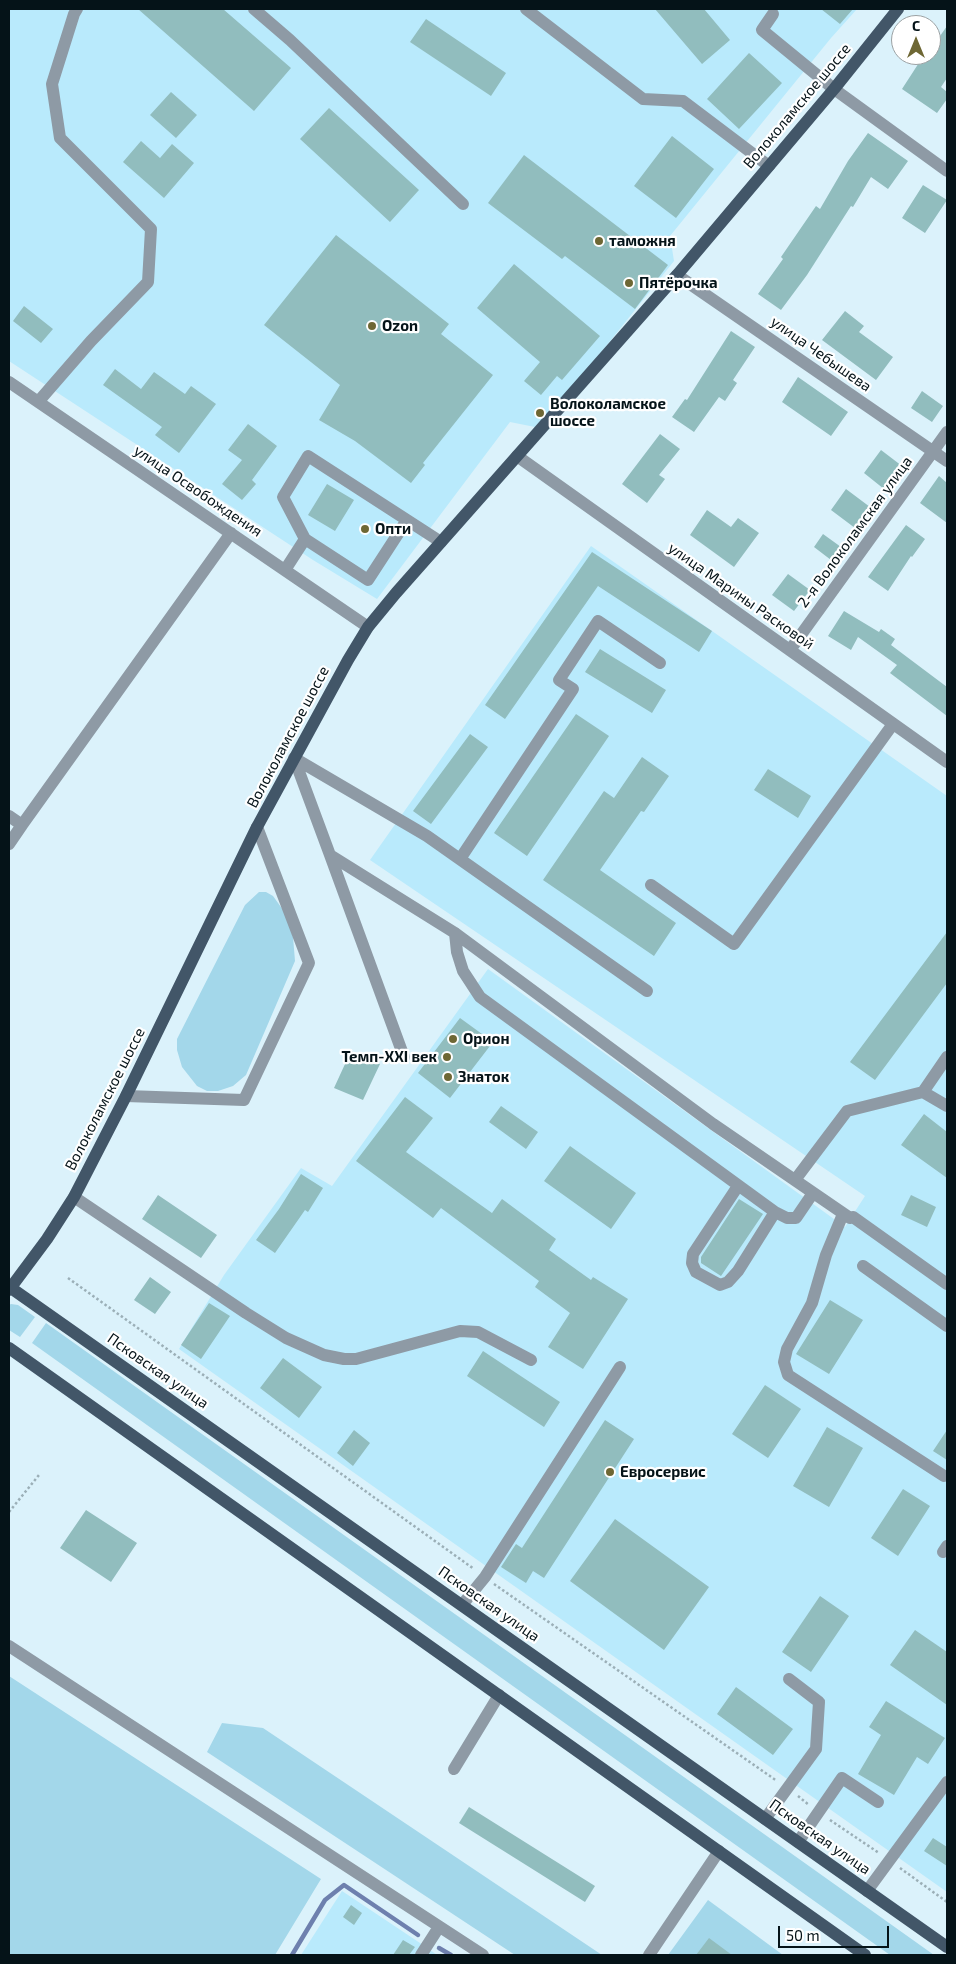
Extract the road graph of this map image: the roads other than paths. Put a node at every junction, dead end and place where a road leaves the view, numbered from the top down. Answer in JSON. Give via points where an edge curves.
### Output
{"nodes":[{"id":1,"x":77,"y":9,"type":"edge"},
{"id":2,"x":254,"y":9,"type":"edge"},
{"id":3,"x":526,"y":9,"type":"edge"},
{"id":4,"x":898,"y":9,"type":"edge"},
{"id":5,"x":773,"y":14,"type":"dead end"},
{"id":6,"x":834,"y":89,"type":"junction"},
{"id":7,"x":769,"y":166,"type":"junction"},
{"id":8,"x":947,"y":171,"type":"edge"},
{"id":9,"x":463,"y":204,"type":"dead end"},
{"id":10,"x":677,"y":275,"type":"junction"},
{"id":11,"x":9,"y":382,"type":"edge"},
{"id":12,"x":38,"y":402,"type":"junction"},
{"id":13,"x":947,"y":432,"type":"edge"},
{"id":14,"x":934,"y":451,"type":"junction"},
{"id":15,"x":517,"y":456,"type":"junction"},
{"id":16,"x":947,"y":461,"type":"edge"},
{"id":17,"x":407,"y":520,"type":"junction"},
{"id":18,"x":231,"y":533,"type":"junction"},
{"id":19,"x":305,"y":539,"type":"junction"},
{"id":20,"x":441,"y":542,"type":"junction"},
{"id":21,"x":285,"y":570,"type":"junction"},
{"id":22,"x":368,"y":627,"type":"junction"},
{"id":23,"x":790,"y":650,"type":"junction"},
{"id":24,"x":660,"y":663,"type":"dead end"},
{"id":25,"x":893,"y":724,"type":"junction"},
{"id":26,"x":294,"y":758,"type":"junction"},
{"id":27,"x":947,"y":762,"type":"edge"},
{"id":28,"x":9,"y":816,"type":"edge"},
{"id":29,"x":22,"y":825,"type":"junction"},
{"id":30,"x":257,"y":827,"type":"junction"},
{"id":31,"x":9,"y":844,"type":"edge"},
{"id":32,"x":330,"y":855,"type":"junction"},
{"id":33,"x":460,"y":860,"type":"junction"},
{"id":34,"x":651,"y":884,"type":"dead end"},
{"id":35,"x":456,"y":933,"type":"junction"},
{"id":36,"x":647,"y":990,"type":"dead end"},
{"id":37,"x":404,"y":1056,"type":"dead end"},
{"id":38,"x":947,"y":1057,"type":"edge"},
{"id":39,"x":923,"y":1092,"type":"junction"},
{"id":40,"x":126,"y":1096,"type":"junction"},
{"id":41,"x":947,"y":1106,"type":"edge"},
{"id":42,"x":795,"y":1180,"type":"junction"},
{"id":43,"x":738,"y":1186,"type":"junction"},
{"id":44,"x":813,"y":1193,"type":"junction"},
{"id":45,"x":74,"y":1197,"type":"junction"},
{"id":46,"x":775,"y":1212,"type":"junction"},
{"id":47,"x":843,"y":1214,"type":"junction"},
{"id":48,"x":863,"y":1266,"type":"dead end"},
{"id":49,"x":947,"y":1284,"type":"edge"},
{"id":50,"x":10,"y":1288,"type":"edge"},
{"id":51,"x":947,"y":1326,"type":"edge"},
{"id":52,"x":9,"y":1348,"type":"edge"},
{"id":53,"x":531,"y":1360,"type":"dead end"},
{"id":54,"x":620,"y":1366,"type":"dead end"},
{"id":55,"x":944,"y":1476,"type":"dead end"},
{"id":56,"x":462,"y":1605,"type":"junction"},
{"id":57,"x":9,"y":1646,"type":"edge"},
{"id":58,"x":789,"y":1679,"type":"dead end"},
{"id":59,"x":499,"y":1695,"type":"junction"},
{"id":60,"x":454,"y":1769,"type":"dead end"},
{"id":61,"x":947,"y":1782,"type":"edge"},
{"id":62,"x":878,"y":1802,"type":"dead end"},
{"id":63,"x":765,"y":1819,"type":"junction"},
{"id":64,"x":798,"y":1842,"type":"junction"},
{"id":65,"x":718,"y":1851,"type":"junction"},
{"id":66,"x":867,"y":1891,"type":"junction"},
{"id":67,"x":439,"y":1927,"type":"junction"},
{"id":68,"x":947,"y":1947,"type":"edge"},
{"id":69,"x":421,"y":1955,"type":"edge"},
{"id":70,"x":483,"y":1955,"type":"edge"},
{"id":71,"x":650,"y":1955,"type":"edge"},
{"id":72,"x":865,"y":1955,"type":"edge"}],
"edges":[{"from":1,"to":12,"type":"street","via":[[52,84],[60,138],[151,229],[148,282]]},
{"from":2,"to":9,"type":"street"},
{"from":3,"to":7,"type":"street","via":[[643,100],[683,101]]},
{"from":4,"to":6,"type":"main road","name":"Волоколамское шоссе"},
{"from":5,"to":6,"type":"street","via":[[762,30]]},
{"from":6,"to":7,"type":"main road","name":"Волоколамское шоссе"},
{"from":6,"to":8,"type":"street"},
{"from":7,"to":10,"type":"main road","name":"Волоколамское шоссе"},
{"from":10,"to":14,"type":"street","name":"улица Чебышева"},
{"from":10,"to":15,"type":"main road","name":"Волоколамское шоссе"},
{"from":11,"to":12,"type":"street","name":"улица Освобождения"},
{"from":12,"to":18,"type":"street","name":"улица Освобождения"},
{"from":13,"to":14,"type":"street","name":"2-я Волоколамская улица"},
{"from":14,"to":16,"type":"street","name":"улица Чебышева"},
{"from":14,"to":23,"type":"street","name":"2-я Волоколамская улица"},
{"from":15,"to":20,"type":"main road","name":"Волоколамское шоссе"},
{"from":15,"to":23,"type":"street","name":"улица Марины Расковой"},
{"from":17,"to":19,"type":"street","via":[[368,580]]},
{"from":17,"to":19,"type":"street","via":[[308,456],[283,497]]},
{"from":17,"to":20,"type":"street"},
{"from":18,"to":21,"type":"street","name":"улица Освобождения"},
{"from":18,"to":29,"type":"street"},
{"from":19,"to":21,"type":"street"},
{"from":20,"to":22,"type":"main road","name":"Волоколамское шоссе"},
{"from":21,"to":22,"type":"street","name":"улица Освобождения"},
{"from":22,"to":26,"type":"main road","name":"Волоколамское шоссе"},
{"from":23,"to":25,"type":"street","name":"улица Марины Расковой"},
{"from":24,"to":33,"type":"street","via":[[598,622],[559,680],[574,690]]},
{"from":25,"to":27,"type":"street","name":"улица Марины Расковой"},
{"from":25,"to":34,"type":"street","via":[[734,944]]},
{"from":26,"to":30,"type":"main road","name":"Волоколамское шоссе"},
{"from":26,"to":32,"type":"street"},
{"from":26,"to":33,"type":"street","via":[[427,836]]},
{"from":28,"to":29,"type":"street"},
{"from":29,"to":31,"type":"street"},
{"from":30,"to":40,"type":"main road","name":"Волоколамское шоссе"},
{"from":30,"to":40,"type":"street","via":[[309,963],[244,1100]]},
{"from":32,"to":35,"type":"street"},
{"from":32,"to":37,"type":"street"},
{"from":33,"to":36,"type":"street"},
{"from":35,"to":42,"type":"street"},
{"from":35,"to":43,"type":"street","via":[[457,952],[464,971],[480,998]]},
{"from":38,"to":39,"type":"street"},
{"from":39,"to":41,"type":"street"},
{"from":39,"to":42,"type":"street","via":[[847,1111]]},
{"from":40,"to":45,"type":"main road","name":"Волоколамское шоссе"},
{"from":42,"to":44,"type":"street"},
{"from":43,"to":46,"type":"street"},
{"from":43,"to":46,"type":"street","via":[[693,1254],[696,1272],[720,1285],[728,1282]]},
{"from":44,"to":46,"type":"street","via":[[796,1218]]},
{"from":44,"to":47,"type":"street"},
{"from":45,"to":50,"type":"main road","name":"Волоколамское шоссе"},
{"from":45,"to":53,"type":"street","via":[[246,1313],[286,1338],[324,1355],[356,1359],[460,1331],[478,1332]]},
{"from":47,"to":49,"type":"street","via":[[853,1217]]},
{"from":47,"to":55,"type":"street","via":[[826,1255],[812,1303],[787,1349],[784,1362],[788,1376]]},
{"from":48,"to":51,"type":"street"},
{"from":50,"to":56,"type":"main road","name":"Псковская улица"},
{"from":52,"to":59,"type":"main road"},
{"from":54,"to":56,"type":"street","via":[[485,1577]]},
{"from":56,"to":63,"type":"main road","name":"Псковская улица"},
{"from":57,"to":67,"type":"street"},
{"from":58,"to":63,"type":"street","via":[[818,1702],[816,1749]]},
{"from":59,"to":60,"type":"street"},
{"from":59,"to":65,"type":"main road"},
{"from":61,"to":66,"type":"street"},
{"from":62,"to":64,"type":"street","via":[[842,1778]]},
{"from":63,"to":64,"type":"main road","name":"Псковская улица"},
{"from":64,"to":66,"type":"main road","name":"Псковская улица"},
{"from":65,"to":71,"type":"street"},
{"from":65,"to":72,"type":"main road"},
{"from":66,"to":68,"type":"main road","name":"Псковская улица"},
{"from":67,"to":69,"type":"street"},
{"from":67,"to":70,"type":"street"}]}
